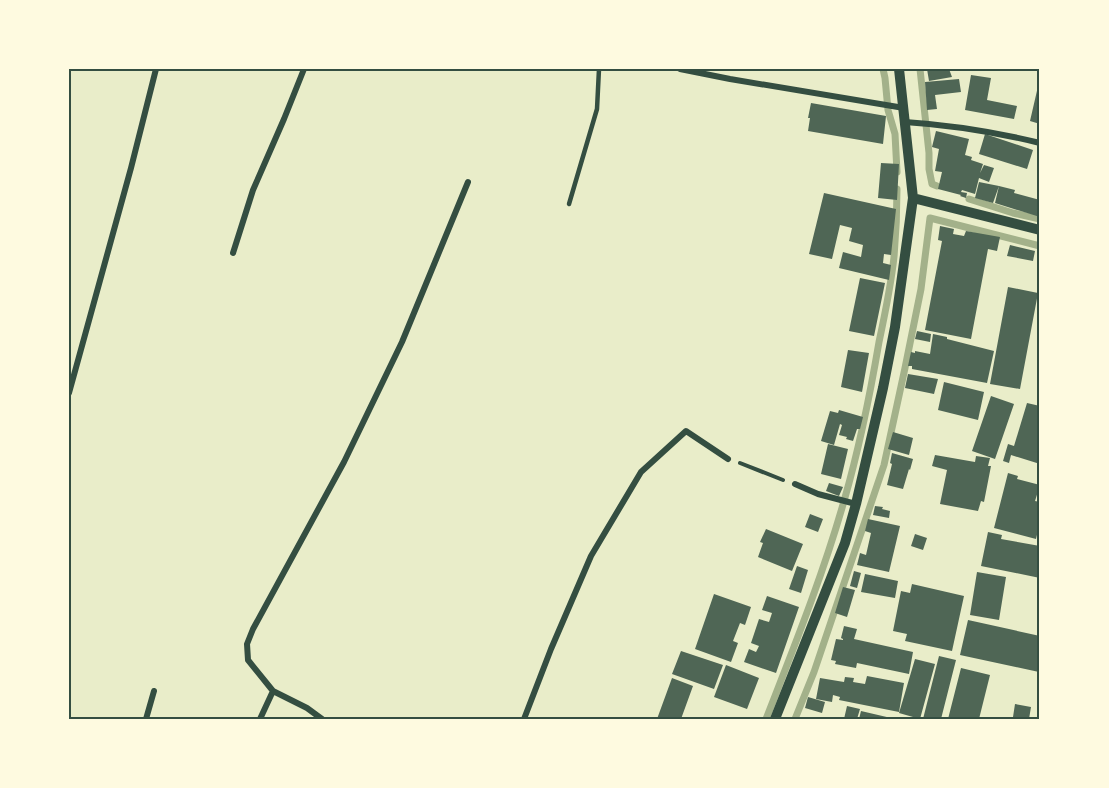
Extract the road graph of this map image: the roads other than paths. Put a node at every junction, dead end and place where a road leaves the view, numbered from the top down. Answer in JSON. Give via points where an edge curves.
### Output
{"nodes":[{"id":1,"x":156,"y":69,"type":"edge"},
{"id":2,"x":304,"y":69,"type":"edge"},
{"id":3,"x":599,"y":69,"type":"edge"},
{"id":4,"x":680,"y":69,"type":"edge"},
{"id":5,"x":899,"y":69,"type":"edge"},
{"id":6,"x":904,"y":108,"type":"junction"},
{"id":7,"x":905,"y":122,"type":"junction"},
{"id":8,"x":1040,"y":143,"type":"edge"},
{"id":9,"x":468,"y":182,"type":"dead end"},
{"id":10,"x":913,"y":198,"type":"junction"},
{"id":11,"x":568,"y":204,"type":"dead end"},
{"id":12,"x":1040,"y":230,"type":"edge"},
{"id":13,"x":233,"y":253,"type":"dead end"},
{"id":14,"x":69,"y":393,"type":"edge"},
{"id":15,"x":728,"y":459,"type":"road end"},
{"id":16,"x":795,"y":484,"type":"road end"},
{"id":17,"x":856,"y":504,"type":"junction"},
{"id":18,"x":154,"y":691,"type":"dead end"},
{"id":19,"x":273,"y":691,"type":"junction"},
{"id":20,"x":146,"y":719,"type":"edge"},
{"id":21,"x":260,"y":719,"type":"edge"},
{"id":22,"x":322,"y":719,"type":"edge"},
{"id":23,"x":524,"y":719,"type":"edge"},
{"id":24,"x":775,"y":719,"type":"edge"}],
"edges":[{"from":1,"to":14,"type":"street"},
{"from":2,"to":13,"type":"street","via":[[253,190]]},
{"from":3,"to":11,"type":"lane","via":[[597,109]]},
{"from":4,"to":6,"type":"street"},
{"from":5,"to":6,"type":"street"},
{"from":6,"to":7,"type":"street"},
{"from":7,"to":8,"type":"street","via":[[959,127]]},
{"from":7,"to":10,"type":"street"},
{"from":9,"to":19,"type":"street","via":[[402,342],[344,462],[247,644],[248,660]]},
{"from":10,"to":12,"type":"street"},
{"from":10,"to":17,"type":"street","via":[[895,327]]},
{"from":15,"to":23,"type":"street","via":[[686,431],[641,472],[591,556]]},
{"from":16,"to":17,"type":"street"},
{"from":17,"to":24,"type":"street","via":[[845,543]]},
{"from":18,"to":20,"type":"street"},
{"from":19,"to":21,"type":"street"},
{"from":19,"to":22,"type":"street"}]}
